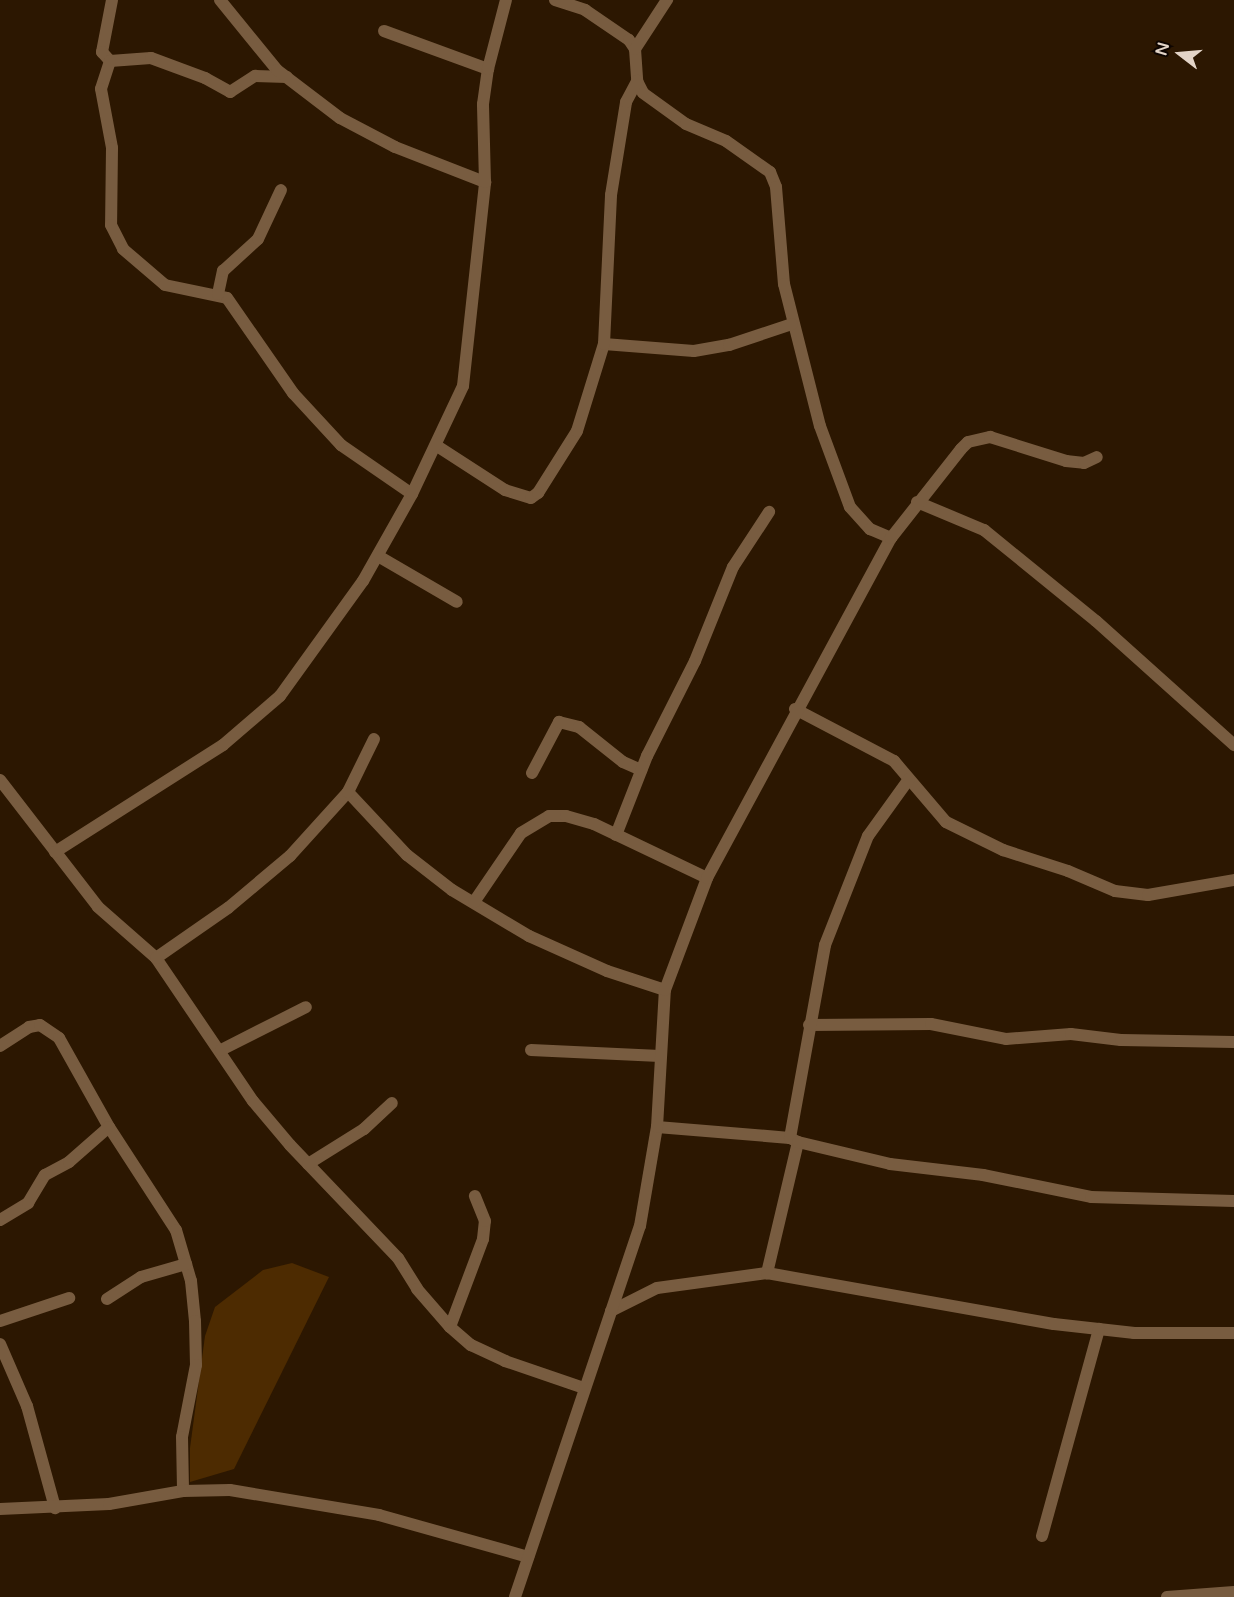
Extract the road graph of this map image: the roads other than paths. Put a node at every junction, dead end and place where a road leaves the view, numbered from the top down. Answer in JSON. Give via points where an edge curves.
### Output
{"nodes":[{"id":1,"x":112,"y":0,"type":"edge"},
{"id":2,"x":220,"y":0,"type":"edge"},
{"id":3,"x":506,"y":0,"type":"edge"},
{"id":4,"x":555,"y":0,"type":"edge"},
{"id":5,"x":667,"y":0,"type":"edge"},
{"id":6,"x":384,"y":31,"type":"dead end"},
{"id":7,"x":636,"y":49,"type":"junction"},
{"id":8,"x":111,"y":61,"type":"junction"},
{"id":9,"x":488,"y":69,"type":"junction"},
{"id":10,"x":287,"y":77,"type":"junction"},
{"id":11,"x":637,"y":81,"type":"junction"},
{"id":12,"x":485,"y":182,"type":"junction"},
{"id":13,"x":281,"y":190,"type":"dead end"},
{"id":14,"x":218,"y":294,"type":"junction"},
{"id":15,"x":792,"y":324,"type":"junction"},
{"id":16,"x":604,"y":344,"type":"junction"},
{"id":17,"x":437,"y":446,"type":"junction"},
{"id":18,"x":1097,"y":457,"type":"dead end"},
{"id":19,"x":412,"y":494,"type":"junction"},
{"id":20,"x":917,"y":502,"type":"junction"},
{"id":21,"x":768,"y":512,"type":"dead end"},
{"id":22,"x":891,"y":538,"type":"junction"},
{"id":23,"x":378,"y":556,"type":"junction"},
{"id":24,"x":457,"y":602,"type":"dead end"},
{"id":25,"x":795,"y":709,"type":"junction"},
{"id":26,"x":374,"y":739,"type":"dead end"},
{"id":27,"x":1234,"y":745,"type":"edge"},
{"id":28,"x":641,"y":770,"type":"junction"},
{"id":29,"x":532,"y":773,"type":"dead end"},
{"id":30,"x":909,"y":779,"type":"junction"},
{"id":31,"x":0,"y":780,"type":"edge"},
{"id":32,"x":4,"y":792,"type":"edge"},
{"id":33,"x":348,"y":792,"type":"junction"},
{"id":34,"x":616,"y":836,"type":"junction"},
{"id":35,"x":55,"y":852,"type":"junction"},
{"id":36,"x":707,"y":878,"type":"junction"},
{"id":37,"x":1234,"y":880,"type":"edge"},
{"id":38,"x":474,"y":902,"type":"junction"},
{"id":39,"x":156,"y":958,"type":"junction"},
{"id":40,"x":665,"y":990,"type":"junction"},
{"id":41,"x":306,"y":1007,"type":"dead end"},
{"id":42,"x":809,"y":1025,"type":"junction"},
{"id":43,"x":1234,"y":1042,"type":"edge"},
{"id":44,"x":0,"y":1046,"type":"edge"},
{"id":45,"x":221,"y":1050,"type":"junction"},
{"id":46,"x":531,"y":1050,"type":"dead end"},
{"id":47,"x":660,"y":1056,"type":"junction"},
{"id":48,"x":392,"y":1103,"type":"dead end"},
{"id":49,"x":109,"y":1127,"type":"junction"},
{"id":50,"x":657,"y":1127,"type":"junction"},
{"id":51,"x":794,"y":1140,"type":"junction"},
{"id":52,"x":308,"y":1164,"type":"junction"},
{"id":53,"x":475,"y":1196,"type":"dead end"},
{"id":54,"x":1234,"y":1201,"type":"edge"},
{"id":55,"x":0,"y":1220,"type":"edge"},
{"id":56,"x":186,"y":1263,"type":"junction"},
{"id":57,"x":767,"y":1273,"type":"junction"},
{"id":58,"x":69,"y":1298,"type":"dead end"},
{"id":59,"x":107,"y":1299,"type":"dead end"},
{"id":60,"x":611,"y":1311,"type":"junction"},
{"id":61,"x":0,"y":1321,"type":"edge"},
{"id":62,"x":450,"y":1327,"type":"junction"},
{"id":63,"x":1099,"y":1329,"type":"junction"},
{"id":64,"x":1234,"y":1333,"type":"edge"},
{"id":65,"x":0,"y":1344,"type":"edge"},
{"id":66,"x":584,"y":1388,"type":"junction"},
{"id":67,"x":183,"y":1491,"type":"junction"},
{"id":68,"x":55,"y":1508,"type":"junction"},
{"id":69,"x":0,"y":1509,"type":"edge"},
{"id":70,"x":1042,"y":1536,"type":"dead end"},
{"id":71,"x":528,"y":1557,"type":"junction"},
{"id":72,"x":1234,"y":1592,"type":"edge"},
{"id":73,"x":515,"y":1597,"type":"edge"},
{"id":74,"x":1167,"y":1597,"type":"edge"}],
"edges":[{"from":1,"to":8,"type":"street","via":[[102,52]]},
{"from":2,"to":10,"type":"street"},
{"from":3,"to":9,"type":"street"},
{"from":4,"to":7,"type":"street","via":[[608,23]]},
{"from":5,"to":7,"type":"street"},
{"from":6,"to":9,"type":"street"},
{"from":7,"to":11,"type":"street"},
{"from":8,"to":10,"type":"street","via":[[151,58],[230,92],[255,76]]},
{"from":8,"to":14,"type":"street","via":[[101,89],[112,148],[111,225],[117,241],[165,285]]},
{"from":9,"to":12,"type":"street","via":[[483,104]]},
{"from":10,"to":12,"type":"street","via":[[340,118],[395,147]]},
{"from":11,"to":15,"type":"street","via":[[644,93],[686,124],[726,141],[770,172],[776,187],[784,284]]},
{"from":11,"to":16,"type":"street","via":[[626,102],[611,195]]},
{"from":12,"to":17,"type":"street","via":[[464,386]]},
{"from":13,"to":14,"type":"street","via":[[258,240],[223,271]]},
{"from":14,"to":19,"type":"street","via":[[236,307],[293,393],[340,445]]},
{"from":15,"to":16,"type":"street","via":[[729,345],[694,351]]},
{"from":15,"to":22,"type":"street","via":[[820,426],[850,507],[870,529]]},
{"from":16,"to":17,"type":"street","via":[[577,432],[531,498],[505,490]]},
{"from":17,"to":19,"type":"street"},
{"from":18,"to":20,"type":"street","via":[[1084,463],[1066,461],[990,437],[978,439],[961,449]]},
{"from":19,"to":23,"type":"street"},
{"from":20,"to":22,"type":"street"},
{"from":20,"to":27,"type":"street","via":[[984,530],[1096,621]]},
{"from":21,"to":28,"type":"street","via":[[733,567],[696,661]]},
{"from":22,"to":25,"type":"street"},
{"from":23,"to":24,"type":"street"},
{"from":23,"to":35,"type":"street","via":[[325,637],[280,696],[254,720],[187,769]]},
{"from":25,"to":30,"type":"street","via":[[874,748],[894,761]]},
{"from":25,"to":36,"type":"street"},
{"from":26,"to":33,"type":"street"},
{"from":28,"to":29,"type":"street","via":[[623,762],[579,727],[559,722]]},
{"from":28,"to":34,"type":"street"},
{"from":30,"to":37,"type":"street","via":[[946,822],[1003,850],[1068,870],[1115,891],[1148,895]]},
{"from":30,"to":42,"type":"street","via":[[868,836],[825,945]]},
{"from":31,"to":32,"type":"street"},
{"from":32,"to":35,"type":"street"},
{"from":33,"to":38,"type":"street","via":[[407,855]]},
{"from":33,"to":39,"type":"street","via":[[290,856],[250,891]]},
{"from":34,"to":36,"type":"street"},
{"from":34,"to":38,"type":"street","via":[[566,816],[535,821],[510,847],[497,873]]},
{"from":35,"to":39,"type":"street","via":[[98,908]]},
{"from":36,"to":40,"type":"street"},
{"from":38,"to":40,"type":"street","via":[[529,936],[607,971]]},
{"from":39,"to":45,"type":"street"},
{"from":40,"to":47,"type":"street"},
{"from":41,"to":45,"type":"street"},
{"from":42,"to":43,"type":"street","via":[[931,1024],[1006,1039],[1071,1034],[1122,1040]]},
{"from":42,"to":51,"type":"street"},
{"from":44,"to":49,"type":"street","via":[[28,1027],[48,1028],[59,1038]]},
{"from":45,"to":52,"type":"street","via":[[253,1101]]},
{"from":46,"to":47,"type":"street"},
{"from":47,"to":50,"type":"street"},
{"from":48,"to":52,"type":"street","via":[[364,1129]]},
{"from":49,"to":55,"type":"street","via":[[69,1162],[45,1175],[28,1203]]},
{"from":49,"to":56,"type":"street","via":[[176,1230]]},
{"from":50,"to":51,"type":"street"},
{"from":50,"to":60,"type":"street","via":[[640,1226]]},
{"from":51,"to":54,"type":"street","via":[[891,1164],[983,1175],[1091,1197]]},
{"from":51,"to":57,"type":"street"},
{"from":52,"to":62,"type":"street","via":[[398,1258],[417,1290]]},
{"from":53,"to":62,"type":"street","via":[[485,1221],[483,1239]]},
{"from":56,"to":59,"type":"street","via":[[141,1277]]},
{"from":56,"to":67,"type":"street","via":[[195,1321],[196,1365],[182,1437]]},
{"from":57,"to":60,"type":"street","via":[[657,1288]]},
{"from":57,"to":63,"type":"street"},
{"from":58,"to":61,"type":"street"},
{"from":60,"to":66,"type":"street"},
{"from":62,"to":66,"type":"street","via":[[471,1345]]},
{"from":63,"to":64,"type":"street"},
{"from":63,"to":70,"type":"street"},
{"from":65,"to":68,"type":"street","via":[[27,1406]]},
{"from":66,"to":71,"type":"street"},
{"from":67,"to":68,"type":"street","via":[[141,1501]]},
{"from":67,"to":71,"type":"street","via":[[230,1490],[379,1515]]},
{"from":68,"to":69,"type":"street"},
{"from":71,"to":73,"type":"street"},
{"from":72,"to":74,"type":"street"}]}
